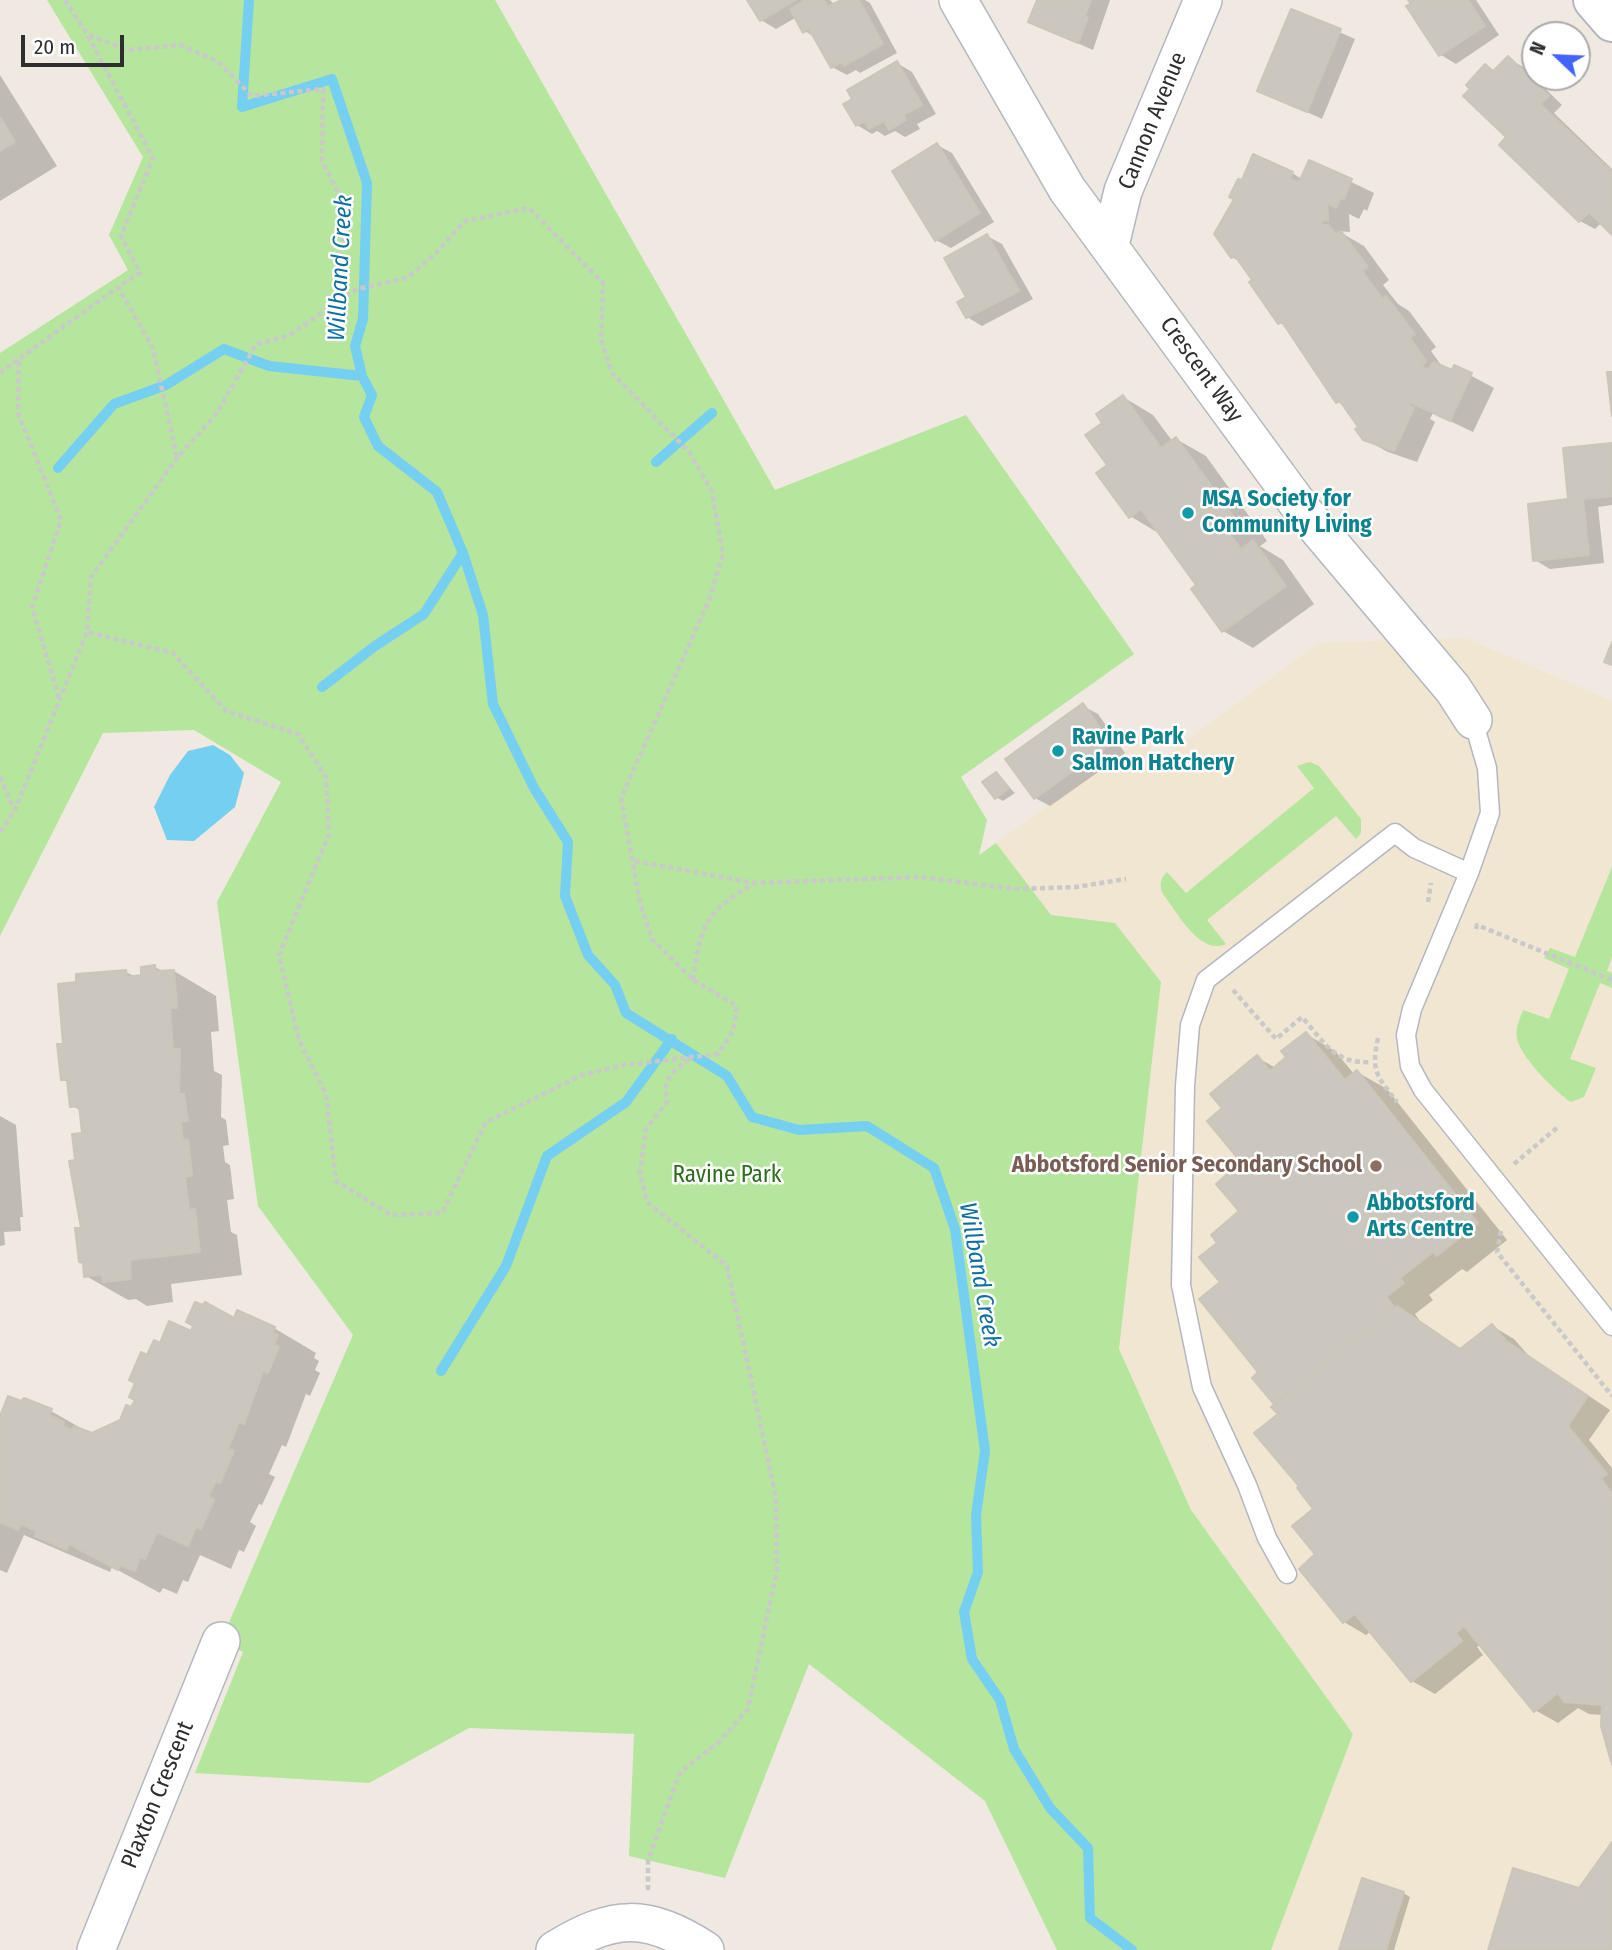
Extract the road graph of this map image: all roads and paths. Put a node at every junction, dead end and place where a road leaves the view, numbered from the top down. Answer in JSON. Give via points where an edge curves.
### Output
{"nodes":[{"id":1,"x":65,"y":0,"type":"edge"},
{"id":2,"x":958,"y":0,"type":"edge"},
{"id":3,"x":1203,"y":0,"type":"edge"},
{"id":4,"x":1593,"y":0,"type":"edge"},
{"id":5,"x":1612,"y":22,"type":"edge"},
{"id":6,"x":87,"y":34,"type":"junction"},
{"id":7,"x":1110,"y":245,"type":"junction"},
{"id":8,"x":118,"y":287,"type":"junction"},
{"id":9,"x":337,"y":300,"type":"junction"},
{"id":10,"x":19,"y":359,"type":"junction"},
{"id":11,"x":0,"y":373,"type":"edge"},
{"id":12,"x":177,"y":458,"type":"junction"},
{"id":13,"x":87,"y":632,"type":"junction"},
{"id":14,"x":60,"y":699,"type":"junction"},
{"id":15,"x":1474,"y":720,"type":"joint"},
{"id":16,"x":0,"y":777,"type":"edge"},
{"id":17,"x":15,"y":810,"type":"junction"},
{"id":18,"x":0,"y":832,"type":"edge"},
{"id":19,"x":635,"y":861,"type":"junction"},
{"id":20,"x":1469,"y":873,"type":"junction"},
{"id":21,"x":1126,"y":879,"type":"dead end"},
{"id":22,"x":754,"y":883,"type":"junction"},
{"id":23,"x":1441,"y":940,"type":"junction"},
{"id":24,"x":1217,"y":971,"type":"junction"},
{"id":25,"x":693,"y":980,"type":"junction"},
{"id":26,"x":1612,"y":980,"type":"edge"},
{"id":27,"x":690,"y":1059,"type":"junction"},
{"id":28,"x":1373,"y":1062,"type":"dead end"},
{"id":29,"x":1612,"y":1326,"type":"edge"},
{"id":30,"x":1287,"y":1574,"type":"dead end"},
{"id":31,"x":221,"y":1641,"type":"dead end"},
{"id":32,"x":649,"y":1922,"type":"junction"},
{"id":33,"x":96,"y":1950,"type":"edge"},
{"id":34,"x":555,"y":1950,"type":"edge"},
{"id":35,"x":705,"y":1950,"type":"edge"}],
"edges":[{"from":1,"to":6,"type":"path"},
{"from":2,"to":7,"type":"street","name":"Crescent Way","via":[[1067,189]]},
{"from":3,"to":7,"type":"street","name":"Cannon Avenue","via":[[1123,191]]},
{"from":4,"to":5,"type":"street"},
{"from":6,"to":8,"type":"path","via":[[153,158],[121,236],[140,273]]},
{"from":6,"to":9,"type":"path","via":[[128,50],[180,45],[217,61],[253,96],[323,89],[321,161],[346,208]]},
{"from":7,"to":15,"type":"street","name":"Crescent Way","via":[[1303,511]]},
{"from":8,"to":10,"type":"path"},
{"from":8,"to":12,"type":"path","via":[[153,348]]},
{"from":9,"to":12,"type":"path","via":[[288,336],[256,344],[217,413]]},
{"from":9,"to":19,"type":"path","via":[[358,289],[407,278],[465,221],[529,208],[603,283],[601,340],[612,373],[690,453],[712,492],[723,554],[709,600],[621,798]]},
{"from":10,"to":11,"type":"path"},
{"from":10,"to":14,"type":"path","via":[[18,413],[61,520],[32,607]]},
{"from":12,"to":13,"type":"path","via":[[91,577]]},
{"from":13,"to":14,"type":"path"},
{"from":13,"to":27,"type":"path","via":[[173,653],[226,711],[298,734],[326,777],[329,834],[279,955],[299,1040],[326,1094],[336,1181],[391,1215],[442,1213],[486,1122],[582,1075],[624,1065]]},
{"from":14,"to":17,"type":"path"},
{"from":15,"to":20,"type":"lane","via":[[1487,768],[1490,813]]},
{"from":16,"to":17,"type":"path"},
{"from":17,"to":18,"type":"path"},
{"from":19,"to":22,"type":"path"},
{"from":19,"to":25,"type":"path","via":[[640,903],[652,939]]},
{"from":20,"to":23,"type":"lane"},
{"from":20,"to":24,"type":"lane","via":[[1414,848],[1395,833]]},
{"from":21,"to":22,"type":"path","via":[[1015,889],[921,877]]},
{"from":22,"to":25,"type":"path","via":[[722,902],[700,933]]},
{"from":23,"to":26,"type":"path","via":[[1467,950],[1477,925]]},
{"from":23,"to":29,"type":"lane","via":[[1412,1009],[1406,1035],[1410,1066],[1431,1100]]},
{"from":24,"to":28,"type":"path","via":[[1276,1039],[1302,1017],[1336,1056],[1354,1063]]},
{"from":24,"to":30,"type":"lane","via":[[1206,979],[1191,1025],[1185,1086],[1181,1285],[1202,1387]]},
{"from":25,"to":27,"type":"path","via":[[737,1006],[733,1031],[718,1054]]},
{"from":27,"to":32,"type":"path","via":[[669,1074],[664,1087],[667,1102],[646,1129],[640,1173],[647,1202],[727,1266],[776,1498],[777,1569],[748,1709],[719,1742],[680,1772],[648,1860]]},
{"from":31,"to":33,"type":"street","name":"Plaxton Crescent"},
{"from":32,"to":34,"type":"street","via":[[612,1924],[579,1935]]},
{"from":32,"to":35,"type":"street"}]}
